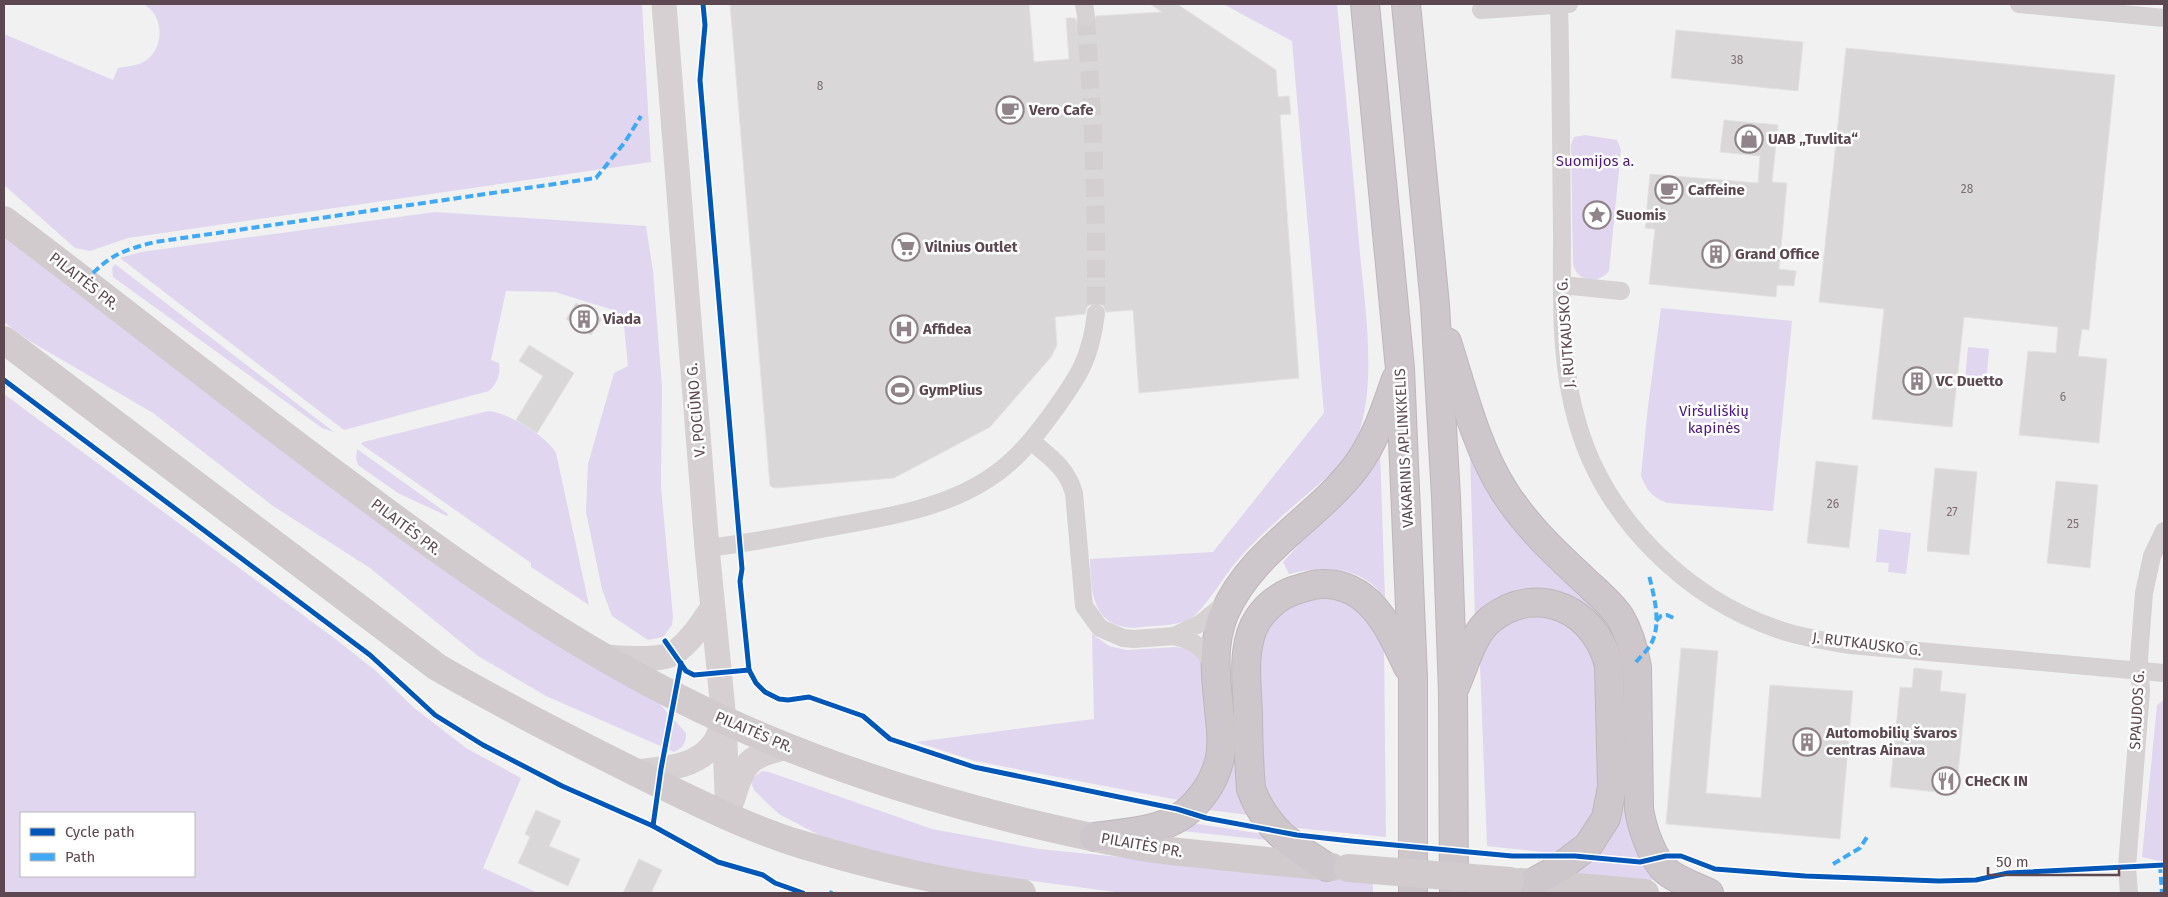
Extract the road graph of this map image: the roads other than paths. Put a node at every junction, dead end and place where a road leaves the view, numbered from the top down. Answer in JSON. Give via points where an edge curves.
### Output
{"nodes":[{"id":1,"x":664,"y":4,"type":"edge"},
{"id":2,"x":1365,"y":4,"type":"edge"},
{"id":3,"x":1406,"y":4,"type":"edge"},
{"id":4,"x":1564,"y":4,"type":"edge"},
{"id":5,"x":2019,"y":4,"type":"edge"},
{"id":6,"x":1481,"y":10,"type":"dead end"},
{"id":7,"x":2164,"y":18,"type":"edge"},
{"id":8,"x":4,"y":220,"type":"edge"},
{"id":9,"x":1562,"y":285,"type":"junction"},
{"id":10,"x":1622,"y":291,"type":"dead end"},
{"id":11,"x":1435,"y":305,"type":"junction"},
{"id":12,"x":1096,"y":313,"type":"tunnel mouth"},
{"id":13,"x":4,"y":340,"type":"edge"},
{"id":14,"x":1400,"y":369,"type":"junction"},
{"id":15,"x":1031,"y":442,"type":"junction"},
{"id":16,"x":2164,"y":531,"type":"edge"},
{"id":17,"x":707,"y":548,"type":"junction"},
{"id":18,"x":1230,"y":599,"type":"junction"},
{"id":19,"x":712,"y":608,"type":"junction"},
{"id":20,"x":1174,"y":636,"type":"junction"},
{"id":21,"x":605,"y":657,"type":"junction"},
{"id":22,"x":1215,"y":669,"type":"junction"},
{"id":23,"x":2141,"y":672,"type":"junction"},
{"id":24,"x":2164,"y":674,"type":"edge"},
{"id":25,"x":1413,"y":677,"type":"junction"},
{"id":26,"x":1453,"y":693,"type":"junction"},
{"id":27,"x":724,"y":720,"type":"junction"},
{"id":28,"x":787,"y":747,"type":"junction"},
{"id":29,"x":636,"y":772,"type":"junction"},
{"id":30,"x":728,"y":816,"type":"junction"},
{"id":31,"x":1094,"y":837,"type":"junction"},
{"id":32,"x":1338,"y":868,"type":"junction"},
{"id":33,"x":1521,"y":882,"type":"junction"},
{"id":34,"x":1022,"y":893,"type":"edge"},
{"id":35,"x":1413,"y":893,"type":"edge"},
{"id":36,"x":1454,"y":893,"type":"edge"},
{"id":37,"x":1645,"y":893,"type":"edge"},
{"id":38,"x":1709,"y":893,"type":"edge"},
{"id":39,"x":2129,"y":893,"type":"edge"}],
"edges":[{"from":1,"to":17,"type":"main road","name":"V. POCIŪNO G."},
{"from":2,"to":14,"type":"highway","name":"VAKARINIS APLINKKELIS"},
{"from":3,"to":11,"type":"highway"},
{"from":4,"to":6,"type":"street"},
{"from":4,"to":9,"type":"street","name":"J. RUTKAUSKO G."},
{"from":5,"to":7,"type":"street"},
{"from":8,"to":21,"type":"main road","name":"PILAITĖS PR.","via":[[442,554]]},
{"from":9,"to":10,"type":"street"},
{"from":9,"to":23,"type":"street","name":"J. RUTKAUSKO G.","via":[[1565,362],[1571,398],[1578,426],[1601,481],[1634,529],[1682,577],[1710,597],[1767,625],[1815,639]]},
{"from":11,"to":26,"type":"highway"},
{"from":11,"to":38,"type":"highway","via":[[1477,434],[1503,490],[1526,524],[1604,599],[1626,629],[1636,667],[1642,825],[1668,874]]},
{"from":12,"to":15,"type":"street","via":[[1093,339],[1085,364]]},
{"from":13,"to":29,"type":"main road","via":[[437,667],[506,707]]},
{"from":14,"to":18,"type":"highway","via":[[1377,432],[1355,468],[1266,555]]},
{"from":14,"to":25,"type":"highway","name":"VAKARINIS APLINKKELIS"},
{"from":15,"to":17,"type":"street","via":[[987,480],[935,504],[858,522]]},
{"from":15,"to":20,"type":"street","via":[[1064,469],[1074,493],[1082,592],[1084,606],[1091,617],[1100,628],[1123,638]]},
{"from":16,"to":23,"type":"street","name":"SPAUDOS G.","via":[[2146,576],[2139,658]]},
{"from":17,"to":19,"type":"main road","name":"V. POCIŪNO G."},
{"from":18,"to":20,"type":"street","via":[[1201,623]]},
{"from":18,"to":22,"type":"highway","via":[[1216,638]]},
{"from":19,"to":21,"type":"main road","via":[[699,628],[674,653],[662,657]]},
{"from":19,"to":27,"type":"main road","name":"V. POCIŪNO G."},
{"from":20,"to":22,"type":"street","via":[[1199,646]]},
{"from":21,"to":27,"type":"main road","name":"PILAITĖS PR."},
{"from":22,"to":31,"type":"highway","via":[[1221,751],[1217,770],[1208,787],[1187,812],[1167,824]]},
{"from":23,"to":24,"type":"street","name":"J. RUTKAUSKO G."},
{"from":23,"to":39,"type":"street","name":"SPAUDOS G.","via":[[2127,867]]},
{"from":25,"to":32,"type":"highway","via":[[1387,623],[1364,596],[1341,585],[1320,584],[1295,590],[1264,610],[1254,627],[1246,670],[1251,789],[1257,806],[1275,831],[1302,852]]},
{"from":25,"to":35,"type":"highway","name":"VAKARINIS APLINKKELIS"},
{"from":26,"to":33,"type":"highway","via":[[1477,637],[1490,620],[1527,603],[1561,607],[1577,615],[1591,626],[1606,651],[1612,787],[1606,818],[1588,846],[1559,868]]},
{"from":26,"to":36,"type":"highway"},
{"from":27,"to":28,"type":"main road","name":"PILAITĖS PR."},
{"from":27,"to":29,"type":"main road","via":[[715,742],[700,758],[682,765]]},
{"from":27,"to":30,"type":"main road","name":"V. POCIŪNO G."},
{"from":28,"to":30,"type":"main road","via":[[761,754],[748,763],[740,776]]},
{"from":28,"to":31,"type":"main road","name":"PILAITĖS PR.","via":[[885,783],[990,815]]},
{"from":29,"to":30,"type":"main road"},
{"from":30,"to":34,"type":"main road","via":[[799,844],[857,860],[944,880]]},
{"from":31,"to":32,"type":"main road","name":"PILAITĖS PR.","via":[[1155,849]]},
{"from":32,"to":33,"type":"main road","name":"PILAITĖS PR.","bridge":true},
{"from":33,"to":37,"type":"main road","name":"PILAITĖS PR."}]}
